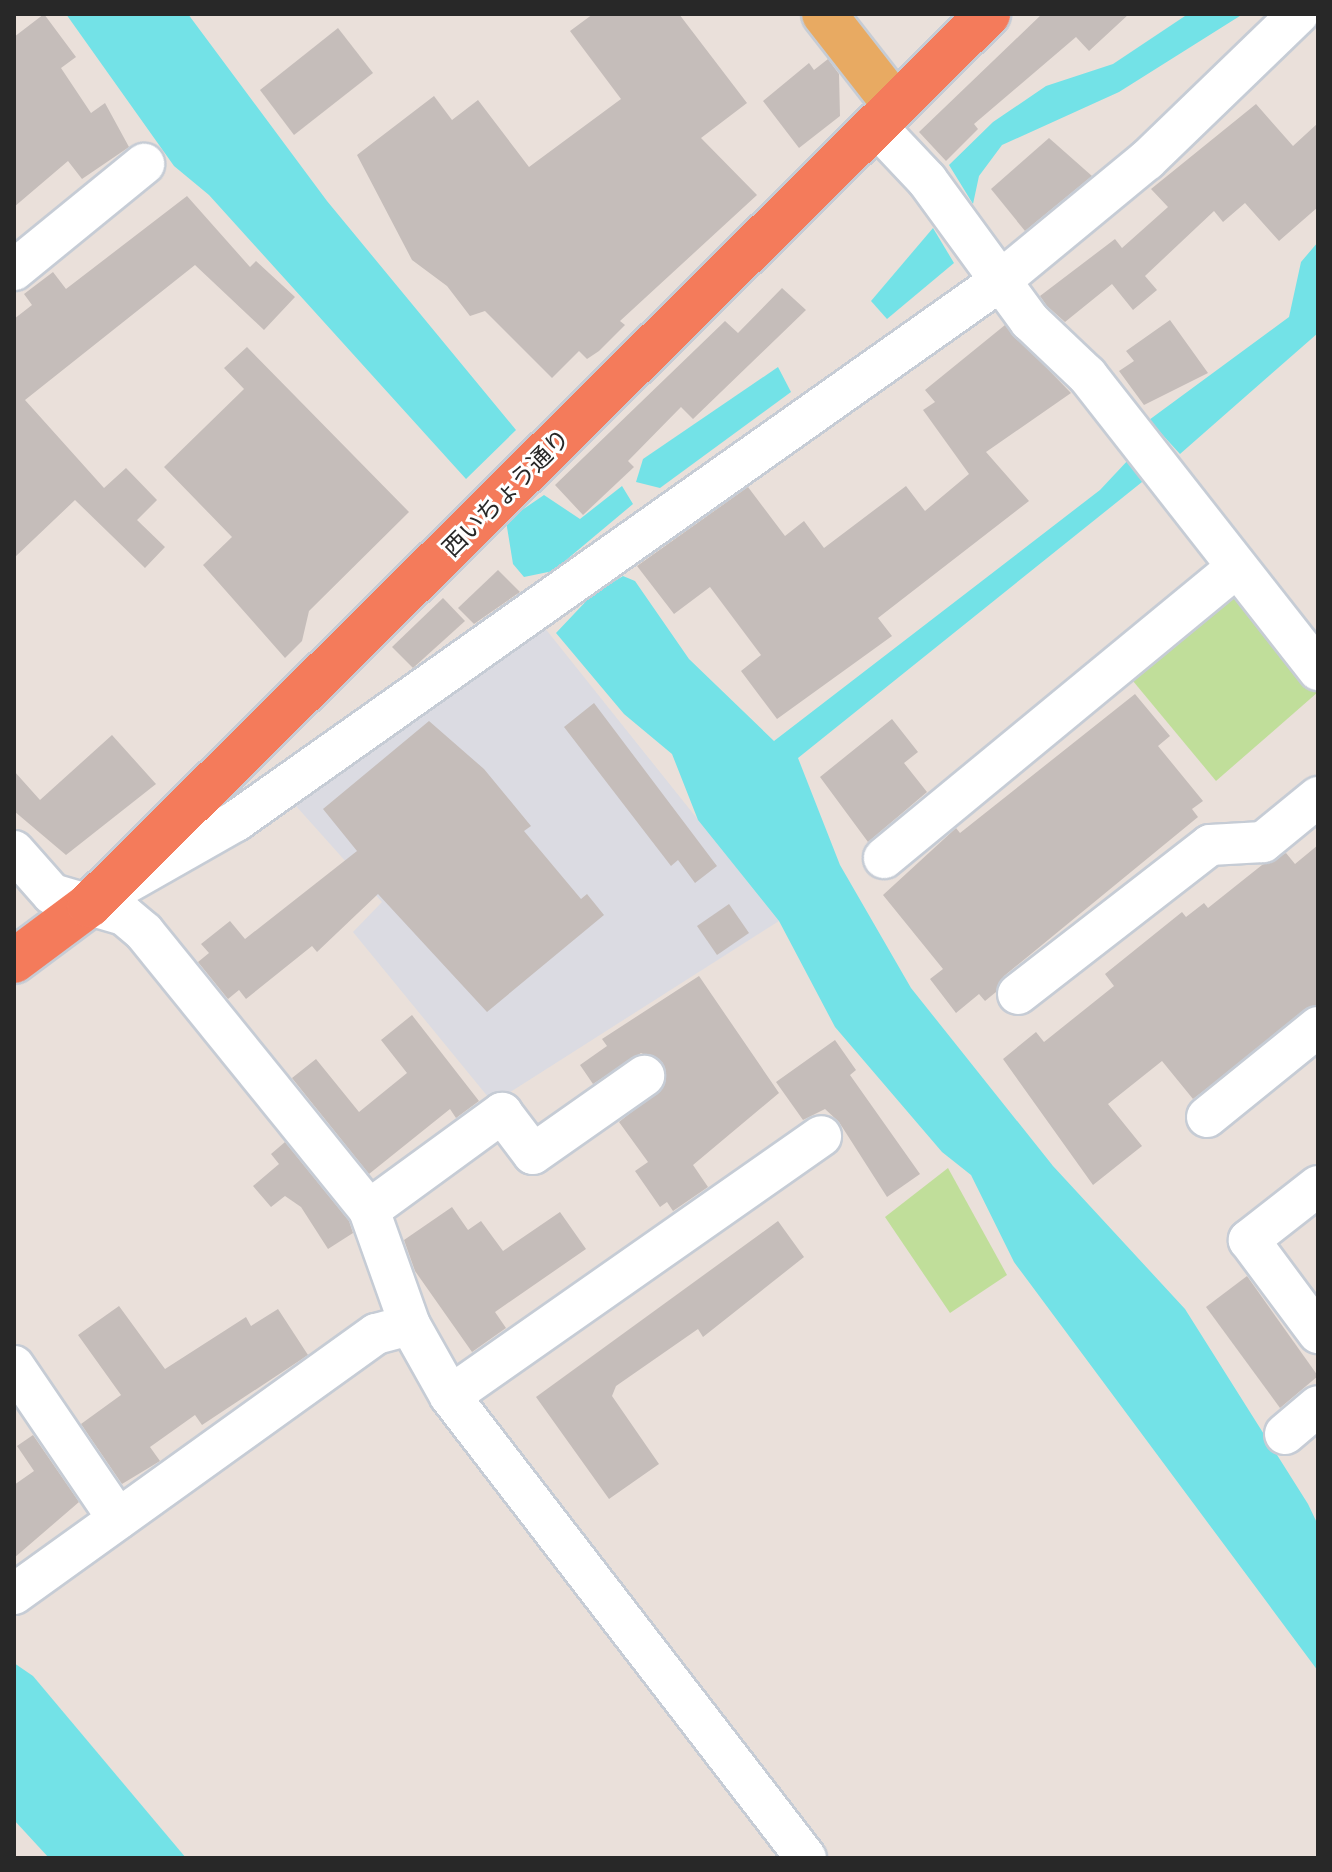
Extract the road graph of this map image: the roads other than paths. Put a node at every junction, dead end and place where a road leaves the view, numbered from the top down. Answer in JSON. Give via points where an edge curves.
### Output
{"nodes":[{"id":1,"x":824,"y":14,"type":"edge"},
{"id":2,"x":988,"y":14,"type":"edge"},
{"id":3,"x":1298,"y":14,"type":"edge"},
{"id":4,"x":885,"y":115,"type":"junction"},
{"id":5,"x":144,"y":164,"type":"dead end"},
{"id":6,"x":14,"y":270,"type":"edge"},
{"id":7,"x":1000,"y":281,"type":"junction"},
{"id":8,"x":1237,"y":567,"type":"junction"},
{"id":9,"x":1318,"y":670,"type":"edge"},
{"id":10,"x":1318,"y":797,"type":"edge"},
{"id":11,"x":14,"y":851,"type":"edge"},
{"id":12,"x":884,"y":858,"type":"dead end"},
{"id":13,"x":89,"y":905,"type":"junction"},
{"id":14,"x":14,"y":961,"type":"edge"},
{"id":15,"x":1018,"y":994,"type":"dead end"},
{"id":16,"x":1318,"y":1027,"type":"edge"},
{"id":17,"x":644,"y":1076,"type":"dead end"},
{"id":18,"x":1207,"y":1117,"type":"dead end"},
{"id":19,"x":821,"y":1136,"type":"dead end"},
{"id":20,"x":1318,"y":1186,"type":"edge"},
{"id":21,"x":369,"y":1210,"type":"junction"},
{"id":22,"x":410,"y":1325,"type":"junction"},
{"id":23,"x":1318,"y":1333,"type":"edge"},
{"id":24,"x":14,"y":1366,"type":"edge"},
{"id":25,"x":450,"y":1396,"type":"junction"},
{"id":26,"x":1318,"y":1406,"type":"edge"},
{"id":27,"x":1285,"y":1434,"type":"dead end"},
{"id":28,"x":118,"y":1519,"type":"junction"},
{"id":29,"x":14,"y":1594,"type":"edge"},
{"id":30,"x":806,"y":1858,"type":"edge"}],
"edges":[{"from":1,"to":4,"type":"main road"},
{"from":2,"to":4,"type":"highway","name":"西いちょう通り"},
{"from":3,"to":7,"type":"street","via":[[1147,160]]},
{"from":4,"to":7,"type":"street"},
{"from":4,"to":13,"type":"highway","name":"西いちょう通り"},
{"from":5,"to":6,"type":"street"},
{"from":7,"to":8,"type":"street","via":[[1087,375]]},
{"from":7,"to":13,"type":"street","via":[[236,821]]},
{"from":8,"to":9,"type":"street"},
{"from":8,"to":12,"type":"street"},
{"from":10,"to":15,"type":"street","via":[[1263,842],[1210,845]]},
{"from":11,"to":13,"type":"street","via":[[52,894]]},
{"from":13,"to":14,"type":"highway","name":"西いちょう通り"},
{"from":13,"to":21,"type":"street","via":[[124,915],[144,932]]},
{"from":16,"to":18,"type":"street"},
{"from":17,"to":21,"type":"street","via":[[533,1154],[502,1113]]},
{"from":19,"to":25,"type":"street"},
{"from":20,"to":23,"type":"street","via":[[1249,1240]]},
{"from":21,"to":22,"type":"street"},
{"from":22,"to":25,"type":"street"},
{"from":22,"to":28,"type":"street","via":[[376,1334]]},
{"from":24,"to":28,"type":"street"},
{"from":25,"to":30,"type":"street"},
{"from":26,"to":27,"type":"street"},
{"from":28,"to":29,"type":"street"}]}
